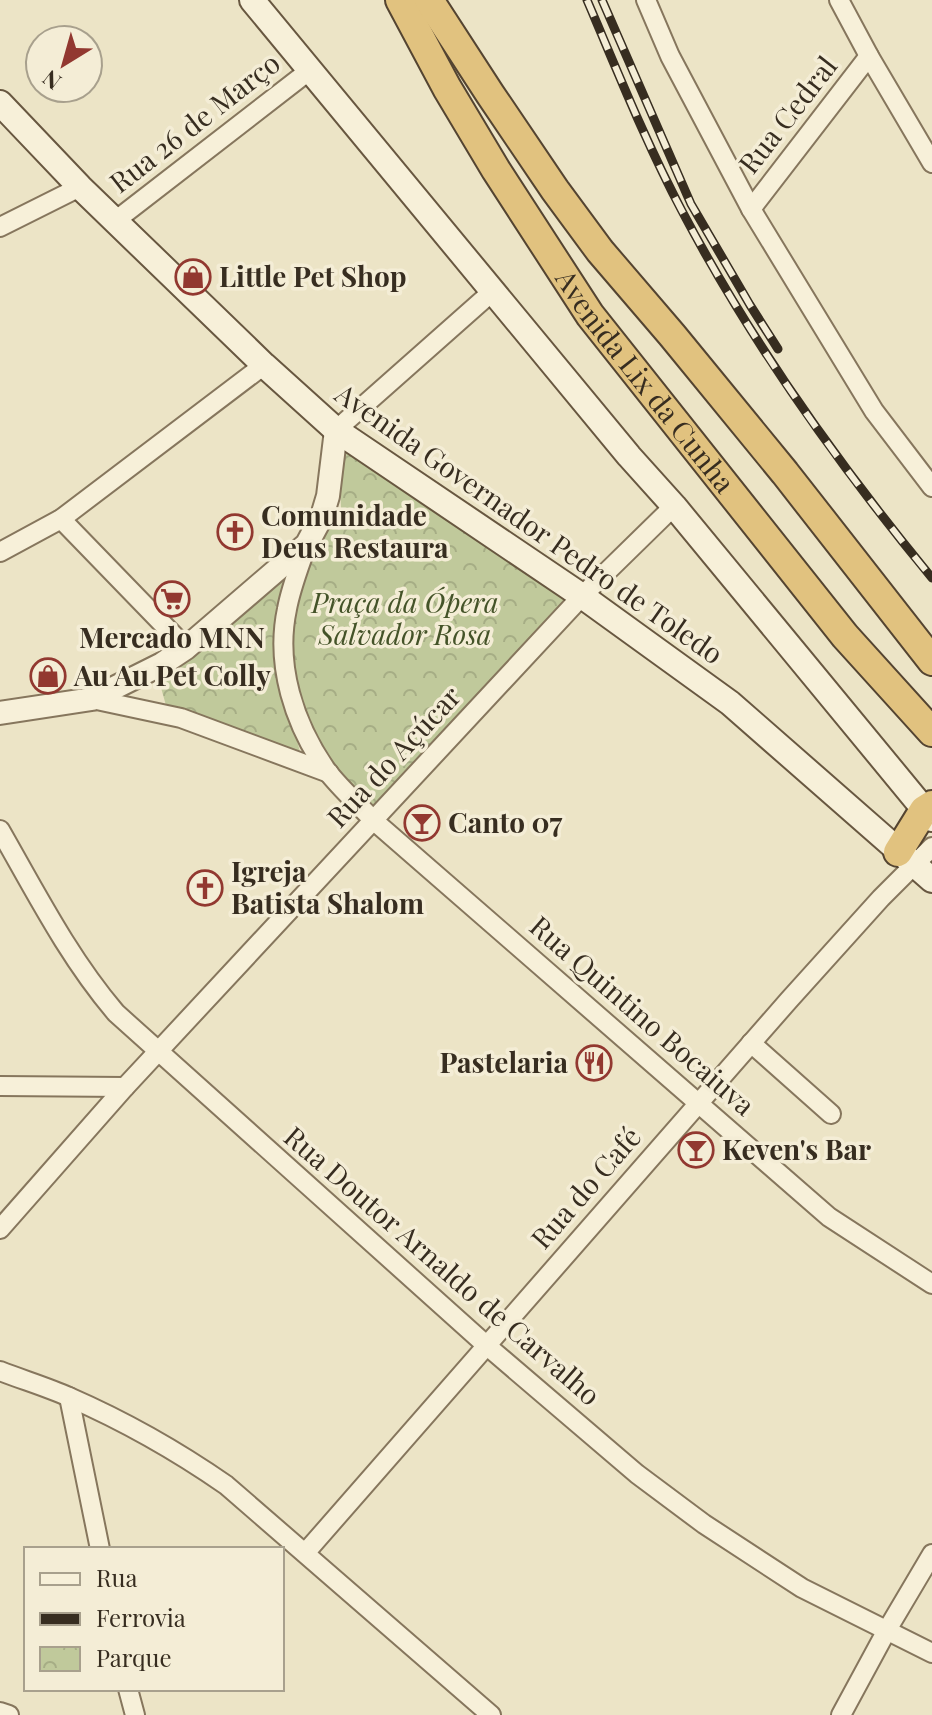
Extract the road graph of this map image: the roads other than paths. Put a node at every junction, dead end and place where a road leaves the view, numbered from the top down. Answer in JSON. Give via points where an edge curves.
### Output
{"nodes":[{"id":1,"x":252,"y":0,"type":"edge"},
{"id":2,"x":400,"y":0,"type":"edge"},
{"id":3,"x":429,"y":0,"type":"edge"},
{"id":4,"x":646,"y":0,"type":"edge"},
{"id":5,"x":839,"y":0,"type":"edge"},
{"id":6,"x":869,"y":56,"type":"junction"},
{"id":7,"x":310,"y":70,"type":"junction"},
{"id":8,"x":0,"y":103,"type":"edge"},
{"id":9,"x":932,"y":163,"type":"edge"},
{"id":10,"x":80,"y":187,"type":"junction"},
{"id":11,"x":751,"y":209,"type":"junction"},
{"id":12,"x":115,"y":221,"type":"junction"},
{"id":13,"x":0,"y":227,"type":"edge"},
{"id":14,"x":493,"y":291,"type":"junction"},
{"id":15,"x":264,"y":365,"type":"junction"},
{"id":16,"x":336,"y":430,"type":"junction"},
{"id":17,"x":932,"y":487,"type":"edge"},
{"id":18,"x":674,"y":506,"type":"junction"},
{"id":19,"x":61,"y":519,"type":"junction"},
{"id":20,"x":307,"y":544,"type":"junction"},
{"id":21,"x":0,"y":552,"type":"edge"},
{"id":22,"x":582,"y":596,"type":"junction"},
{"id":23,"x":186,"y":648,"type":"junction"},
{"id":24,"x":932,"y":661,"type":"edge"},
{"id":25,"x":92,"y":699,"type":"junction"},
{"id":26,"x":0,"y":713,"type":"edge"},
{"id":27,"x":932,"y":732,"type":"edge"},
{"id":28,"x":329,"y":773,"type":"junction"},
{"id":29,"x":929,"y":811,"type":"edge"},
{"id":30,"x":373,"y":820,"type":"junction"},
{"id":31,"x":0,"y":830,"type":"edge"},
{"id":32,"x":932,"y":847,"type":"edge"},
{"id":33,"x":915,"y":866,"type":"edge"},
{"id":34,"x":751,"y":1043,"type":"junction"},
{"id":35,"x":158,"y":1051,"type":"junction"},
{"id":36,"x":0,"y":1086,"type":"edge"},
{"id":37,"x":125,"y":1087,"type":"junction"},
{"id":38,"x":699,"y":1103,"type":"junction"},
{"id":39,"x":831,"y":1114,"type":"dead end"},
{"id":40,"x":0,"y":1229,"type":"edge"},
{"id":41,"x":932,"y":1284,"type":"edge"},
{"id":42,"x":486,"y":1345,"type":"junction"},
{"id":43,"x":0,"y":1371,"type":"edge"},
{"id":44,"x":69,"y":1397,"type":"junction"},
{"id":45,"x":100,"y":1547,"type":"edge"},
{"id":46,"x":306,"y":1552,"type":"junction"},
{"id":47,"x":932,"y":1554,"type":"edge"},
{"id":48,"x":887,"y":1630,"type":"junction"},
{"id":49,"x":932,"y":1653,"type":"edge"},
{"id":50,"x":129,"y":1691,"type":"edge"},
{"id":51,"x":0,"y":1712,"type":"edge"},
{"id":52,"x":9,"y":1715,"type":"edge"},
{"id":53,"x":135,"y":1715,"type":"edge"},
{"id":54,"x":491,"y":1715,"type":"edge"},
{"id":55,"x":841,"y":1715,"type":"edge"}],
"edges":[{"from":1,"to":7,"type":"main road"},
{"from":2,"to":27,"type":"highway","name":"Avenida Lix da Cunha","via":[[487,157],[590,315],[845,636]]},
{"from":3,"to":24,"type":"highway","name":"Avenida Lix da Cunha","via":[[600,251]]},
{"from":4,"to":11,"type":"street"},
{"from":5,"to":6,"type":"street"},
{"from":6,"to":9,"type":"street"},
{"from":6,"to":11,"type":"street","name":"Rua Cedral"},
{"from":7,"to":12,"type":"street","name":"Rua 26 de Março"},
{"from":7,"to":14,"type":"main road"},
{"from":8,"to":10,"type":"main road","name":"Avenida Governador Pedro de Toledo"},
{"from":10,"to":12,"type":"main road","name":"Avenida Governador Pedro de Toledo"},
{"from":10,"to":13,"type":"street"},
{"from":11,"to":17,"type":"street","via":[[874,411]]},
{"from":12,"to":15,"type":"main road","name":"Avenida Governador Pedro de Toledo"},
{"from":14,"to":16,"type":"street"},
{"from":14,"to":18,"type":"main road"},
{"from":15,"to":16,"type":"main road","name":"Avenida Governador Pedro de Toledo"},
{"from":15,"to":19,"type":"street"},
{"from":16,"to":20,"type":"street","via":[[328,496]]},
{"from":16,"to":22,"type":"main road","name":"Avenida Governador Pedro de Toledo"},
{"from":18,"to":22,"type":"street","name":"Rua do Açúcar"},
{"from":18,"to":29,"type":"main road"},
{"from":19,"to":21,"type":"street"},
{"from":19,"to":23,"type":"street"},
{"from":20,"to":23,"type":"street"},
{"from":20,"to":28,"type":"street","via":[[287,608],[283,658],[299,719]]},
{"from":22,"to":30,"type":"street","name":"Rua do Açúcar"},
{"from":22,"to":33,"type":"main road","name":"Avenida Governador Pedro de Toledo","via":[[730,703]]},
{"from":23,"to":25,"type":"street"},
{"from":25,"to":26,"type":"street"},
{"from":25,"to":28,"type":"street","via":[[181,718]]},
{"from":28,"to":30,"type":"street","name":"Rua Quintino Bocaiuva"},
{"from":29,"to":33,"type":"highway"},
{"from":30,"to":35,"type":"street","name":"Rua do Açúcar"},
{"from":30,"to":38,"type":"street","name":"Rua Quintino Bocaiuva"},
{"from":31,"to":35,"type":"street","name":"Rua Doutor Arnaldo de Carvalho","via":[[85,974],[116,1013]]},
{"from":32,"to":33,"type":"street","name":"Rua do Café"},
{"from":33,"to":34,"type":"street","name":"Rua do Café"},
{"from":34,"to":38,"type":"street","name":"Rua do Café"},
{"from":34,"to":39,"type":"street"},
{"from":35,"to":37,"type":"street","name":"Rua do Açúcar"},
{"from":35,"to":42,"type":"street","name":"Rua Doutor Arnaldo de Carvalho"},
{"from":36,"to":37,"type":"street"},
{"from":37,"to":40,"type":"street","name":"Rua do Açúcar"},
{"from":38,"to":41,"type":"street","name":"Rua Quintino Bocaiuva","via":[[829,1217]]},
{"from":38,"to":42,"type":"street","name":"Rua do Café"},
{"from":42,"to":46,"type":"street","name":"Rua do Café"},
{"from":42,"to":48,"type":"street","name":"Rua Doutor Arnaldo de Carvalho","via":[[704,1524],[802,1588]]},
{"from":43,"to":44,"type":"street"},
{"from":44,"to":45,"type":"street"},
{"from":44,"to":46,"type":"street","via":[[212,1475]]},
{"from":46,"to":54,"type":"street"},
{"from":47,"to":48,"type":"street"},
{"from":48,"to":49,"type":"street","name":"Rua Doutor Arnaldo de Carvalho"},
{"from":48,"to":55,"type":"street"},
{"from":50,"to":53,"type":"street"},
{"from":51,"to":52,"type":"street"}]}
